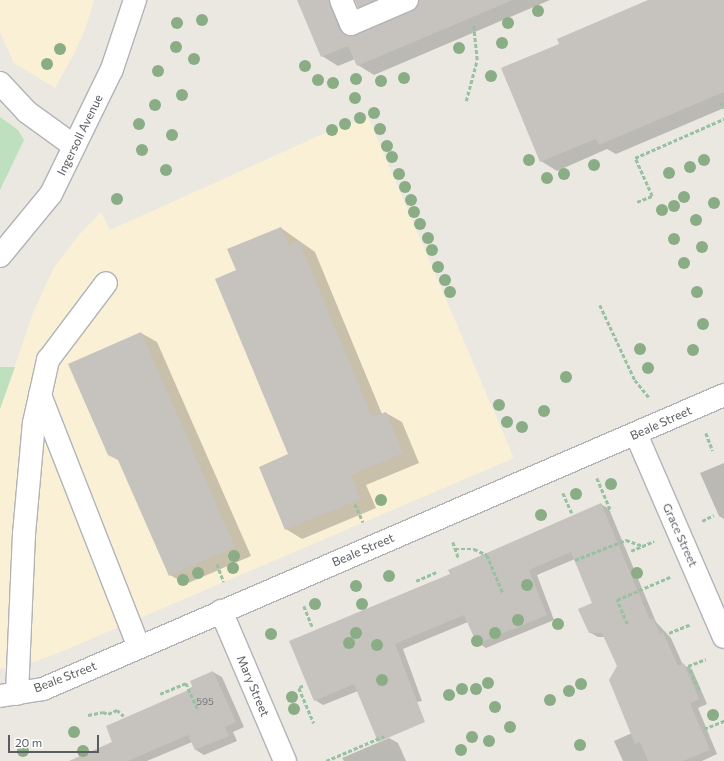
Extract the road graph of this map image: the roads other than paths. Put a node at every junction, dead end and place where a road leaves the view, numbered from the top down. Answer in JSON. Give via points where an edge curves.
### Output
{"nodes":[{"id":1,"x":135,"y":0,"type":"edge"},
{"id":2,"x":341,"y":0,"type":"edge"},
{"id":3,"x":407,"y":0,"type":"edge"},
{"id":4,"x":0,"y":83,"type":"edge"},
{"id":5,"x":74,"y":146,"type":"junction"},
{"id":6,"x":0,"y":256,"type":"edge"},
{"id":7,"x":106,"y":283,"type":"dead end"},
{"id":8,"x":40,"y":395,"type":"junction"},
{"id":9,"x":724,"y":395,"type":"edge"},
{"id":10,"x":636,"y":434,"type":"junction"},
{"id":11,"x":221,"y":611,"type":"junction"},
{"id":12,"x":724,"y":636,"type":"edge"},
{"id":13,"x":139,"y":647,"type":"junction"},
{"id":14,"x":9,"y":695,"type":"edge"},
{"id":15,"x":285,"y":761,"type":"edge"}],
"edges":[{"from":1,"to":5,"type":"street","name":"Ingersoll Avenue","via":[[112,69]]},
{"from":2,"to":3,"type":"street","via":[[351,24]]},
{"from":4,"to":5,"type":"street","via":[[27,112]]},
{"from":5,"to":6,"type":"street","name":"Ingersoll Avenue","via":[[51,194]]},
{"from":7,"to":8,"type":"street","via":[[48,360]]},
{"from":8,"to":13,"type":"street"},
{"from":8,"to":14,"type":"street","via":[[34,423]]},
{"from":9,"to":10,"type":"street","name":"Beale Street"},
{"from":10,"to":11,"type":"street","name":"Beale Street"},
{"from":10,"to":12,"type":"street","name":"Grace Street"},
{"from":11,"to":13,"type":"street","name":"Beale Street"},
{"from":11,"to":15,"type":"street","name":"Mary Street"},
{"from":13,"to":14,"type":"street","name":"Beale Street","via":[[43,689]]}]}
